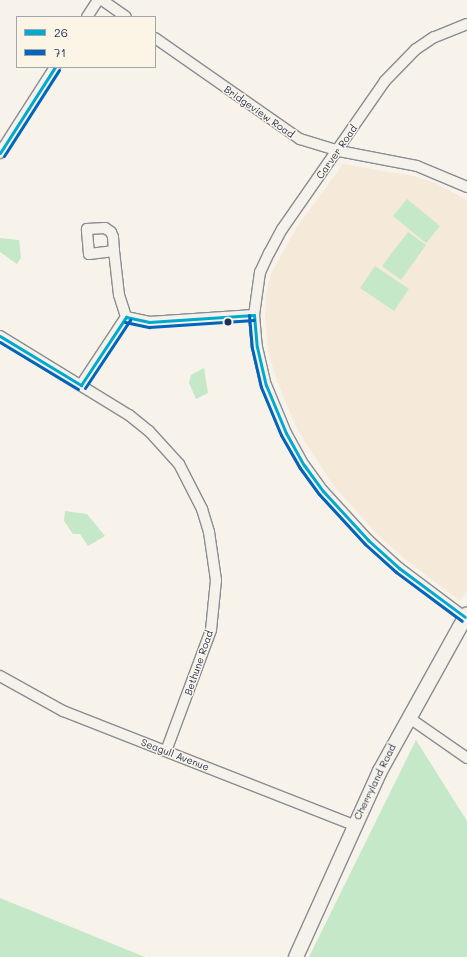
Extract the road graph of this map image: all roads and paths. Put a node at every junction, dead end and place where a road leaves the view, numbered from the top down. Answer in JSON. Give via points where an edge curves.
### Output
{"nodes":[{"id":1,"x":98,"y":0,"type":"edge"},
{"id":2,"x":102,"y":0,"type":"edge"},
{"id":3,"x":88,"y":16,"type":"edge"},
{"id":4,"x":125,"y":16,"type":"edge"},
{"id":5,"x":467,"y":24,"type":"edge"},
{"id":6,"x":156,"y":39,"type":"edge"},
{"id":7,"x":54,"y":68,"type":"edge"},
{"id":8,"x":339,"y":151,"type":"junction"},
{"id":9,"x":0,"y":153,"type":"edge"},
{"id":10,"x":467,"y":187,"type":"edge"},
{"id":11,"x":114,"y":251,"type":"dead end"},
{"id":12,"x":254,"y":316,"type":"junction"},
{"id":13,"x":126,"y":317,"type":"junction"},
{"id":14,"x":0,"y":336,"type":"edge"},
{"id":15,"x":81,"y":385,"type":"junction"},
{"id":16,"x":466,"y":617,"type":"edge"},
{"id":17,"x":0,"y":676,"type":"edge"},
{"id":18,"x":408,"y":717,"type":"junction"},
{"id":19,"x":166,"y":751,"type":"junction"},
{"id":20,"x":467,"y":758,"type":"edge"},
{"id":21,"x":354,"y":825,"type":"junction"},
{"id":22,"x":296,"y":957,"type":"edge"}],
"edges":[{"from":1,"to":3,"type":"street"},
{"from":2,"to":4,"type":"street"},
{"from":5,"to":8,"type":"street","name":"Carver Road","via":[[434,37],[402,62],[385,81]]},
{"from":6,"to":8,"type":"street","name":"Bridgeview Road","via":[[280,127],[307,142]]},
{"from":7,"to":9,"type":"street"},
{"from":8,"to":10,"type":"street","name":"Bridgeview Road","via":[[416,166]]},
{"from":8,"to":12,"type":"street","name":"Carver Road","via":[[282,229],[269,253],[260,272]]},
{"from":11,"to":13,"type":"street","via":[[119,295]]},
{"from":12,"to":13,"type":"street","via":[[149,322]]},
{"from":12,"to":16,"type":"street","name":"Carver Road","via":[[257,347],[266,385],[286,434],[304,465],[323,491],[368,540],[400,568]]},
{"from":13,"to":15,"type":"street"},
{"from":14,"to":15,"type":"street","name":"Bethune Road"},
{"from":15,"to":19,"type":"street","name":"Bethune Road","via":[[129,415],[166,447],[193,487],[209,532],[216,580],[211,630]]},
{"from":16,"to":18,"type":"street","name":"Cherryland Road"},
{"from":17,"to":19,"type":"street","name":"Seagull Avenue","via":[[63,711]]},
{"from":18,"to":20,"type":"street"},
{"from":18,"to":21,"type":"street","name":"Cherryland Road"},
{"from":19,"to":21,"type":"street","name":"Seagull Avenue"},
{"from":21,"to":22,"type":"street","name":"Cherryland Road"}]}
